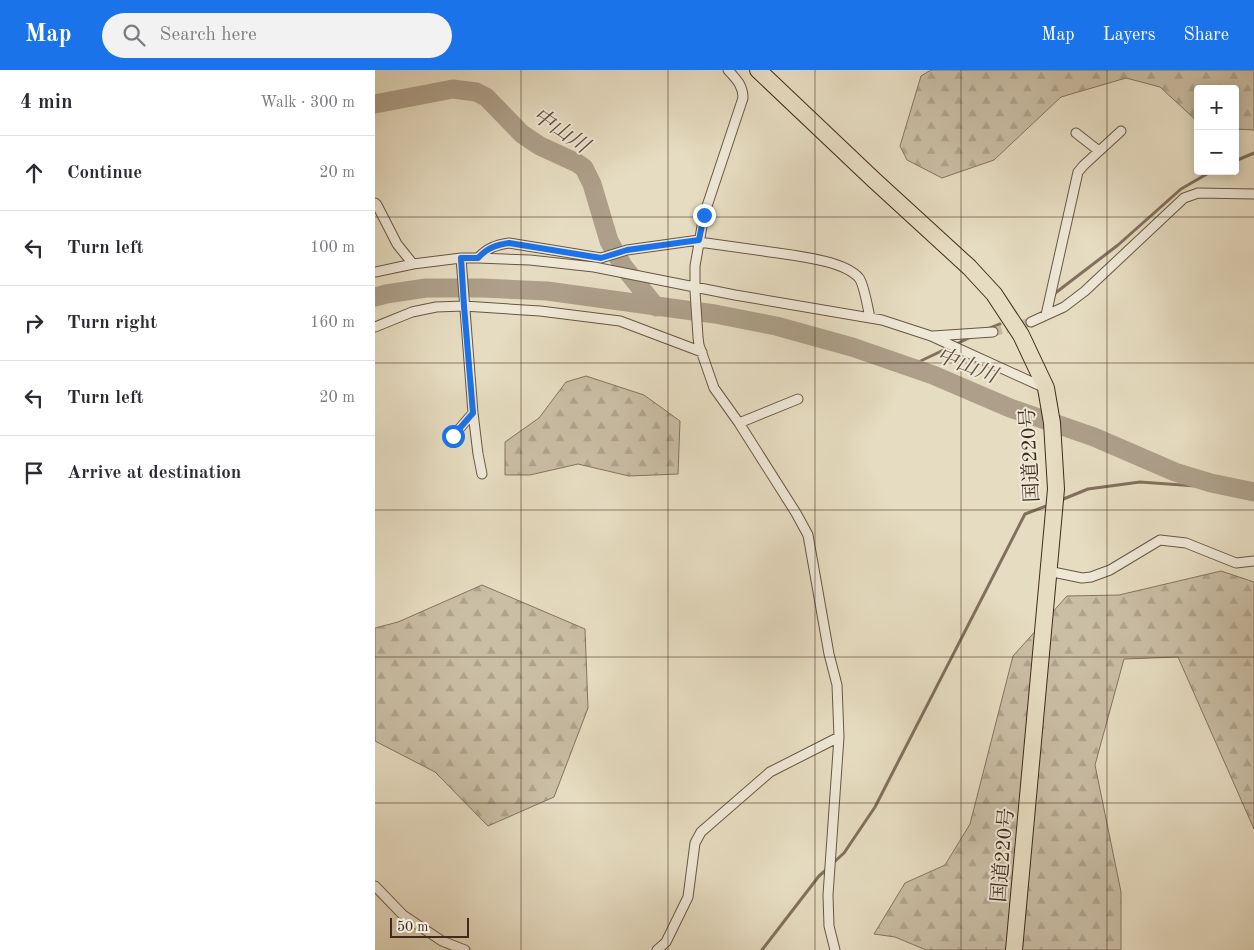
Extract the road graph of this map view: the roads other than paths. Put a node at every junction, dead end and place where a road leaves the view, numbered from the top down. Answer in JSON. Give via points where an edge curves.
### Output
{"nodes":[{"id":1,"x":727,"y":70,"type":"edge"},
{"id":2,"x":758,"y":70,"type":"edge"},
{"id":3,"x":1121,"y":132,"type":"dead end"},
{"id":4,"x":1076,"y":133,"type":"dead end"},
{"id":5,"x":1099,"y":151,"type":"junction"},
{"id":6,"x":1254,"y":194,"type":"edge"},
{"id":7,"x":375,"y":202,"type":"edge"},
{"id":8,"x":699,"y":241,"type":"junction"},
{"id":9,"x":478,"y":258,"type":"junction"},
{"id":10,"x":461,"y":260,"type":"junction"},
{"id":11,"x":413,"y":264,"type":"junction"},
{"id":12,"x":375,"y":272,"type":"edge"},
{"id":13,"x":695,"y":289,"type":"junction"},
{"id":14,"x":464,"y":306,"type":"junction"},
{"id":15,"x":1046,"y":315,"type":"junction"},
{"id":16,"x":870,"y":318,"type":"junction"},
{"id":17,"x":1031,"y":322,"type":"tunnel mouth"},
{"id":18,"x":375,"y":328,"type":"edge"},
{"id":19,"x":993,"y":332,"type":"tunnel mouth"},
{"id":20,"x":931,"y":336,"type":"junction"},
{"id":21,"x":702,"y":352,"type":"junction"},
{"id":22,"x":1046,"y":388,"type":"junction"},
{"id":23,"x":798,"y":398,"type":"dead end"},
{"id":24,"x":473,"y":413,"type":"junction"},
{"id":25,"x":739,"y":423,"type":"junction"},
{"id":26,"x":453,"y":436,"type":"dead end"},
{"id":27,"x":482,"y":474,"type":"dead end"},
{"id":28,"x":1254,"y":561,"type":"edge"},
{"id":29,"x":1048,"y":571,"type":"junction"},
{"id":30,"x":839,"y":738,"type":"junction"},
{"id":31,"x":375,"y":886,"type":"edge"},
{"id":32,"x":465,"y":950,"type":"edge"},
{"id":33,"x":657,"y":950,"type":"edge"},
{"id":34,"x":835,"y":950,"type":"edge"},
{"id":35,"x":1014,"y":950,"type":"edge"}],
"edges":[{"from":1,"to":8,"type":"street","via":[[739,81],[743,98],[704,215]]},
{"from":2,"to":22,"type":"highway","name":"国道220号","via":[[994,294],[1021,335]]},
{"from":3,"to":5,"type":"street"},
{"from":4,"to":5,"type":"street"},
{"from":5,"to":15,"type":"street","via":[[1078,172]]},
{"from":6,"to":15,"type":"street","via":[[1198,193],[1184,198],[1085,291]]},
{"from":7,"to":11,"type":"street","via":[[397,244]]},
{"from":8,"to":9,"type":"street","via":[[627,250],[601,258],[509,243],[498,244]]},
{"from":8,"to":13,"type":"street"},
{"from":8,"to":16,"type":"street","via":[[809,258],[848,270],[859,278]]},
{"from":9,"to":10,"type":"street"},
{"from":9,"to":13,"type":"street","via":[[594,267]]},
{"from":10,"to":11,"type":"street"},
{"from":10,"to":14,"type":"street"},
{"from":11,"to":12,"type":"street"},
{"from":13,"to":16,"type":"street"},
{"from":13,"to":21,"type":"street"},
{"from":14,"to":18,"type":"street","via":[[412,312]]},
{"from":14,"to":21,"type":"street","via":[[610,319]]},
{"from":14,"to":24,"type":"street"},
{"from":15,"to":17,"type":"street"},
{"from":16,"to":20,"type":"street"},
{"from":19,"to":20,"type":"street"},
{"from":20,"to":22,"type":"street"},
{"from":21,"to":25,"type":"street","via":[[714,388]]},
{"from":22,"to":29,"type":"highway","name":"国道220号","via":[[1052,423],[1056,489]]},
{"from":23,"to":25,"type":"street"},
{"from":24,"to":26,"type":"street"},
{"from":24,"to":27,"type":"street"},
{"from":25,"to":30,"type":"street","via":[[797,512],[808,535],[837,685]]},
{"from":28,"to":29,"type":"street","via":[[1236,563],[1187,543],[1160,540],[1091,578]]},
{"from":29,"to":35,"type":"highway","name":"国道220号"},
{"from":30,"to":33,"type":"street","via":[[770,772],[701,832],[695,844],[688,897],[666,942]]},
{"from":30,"to":34,"type":"street","via":[[828,895],[829,926]]},
{"from":31,"to":32,"type":"street","via":[[403,915],[442,942]]}]}
